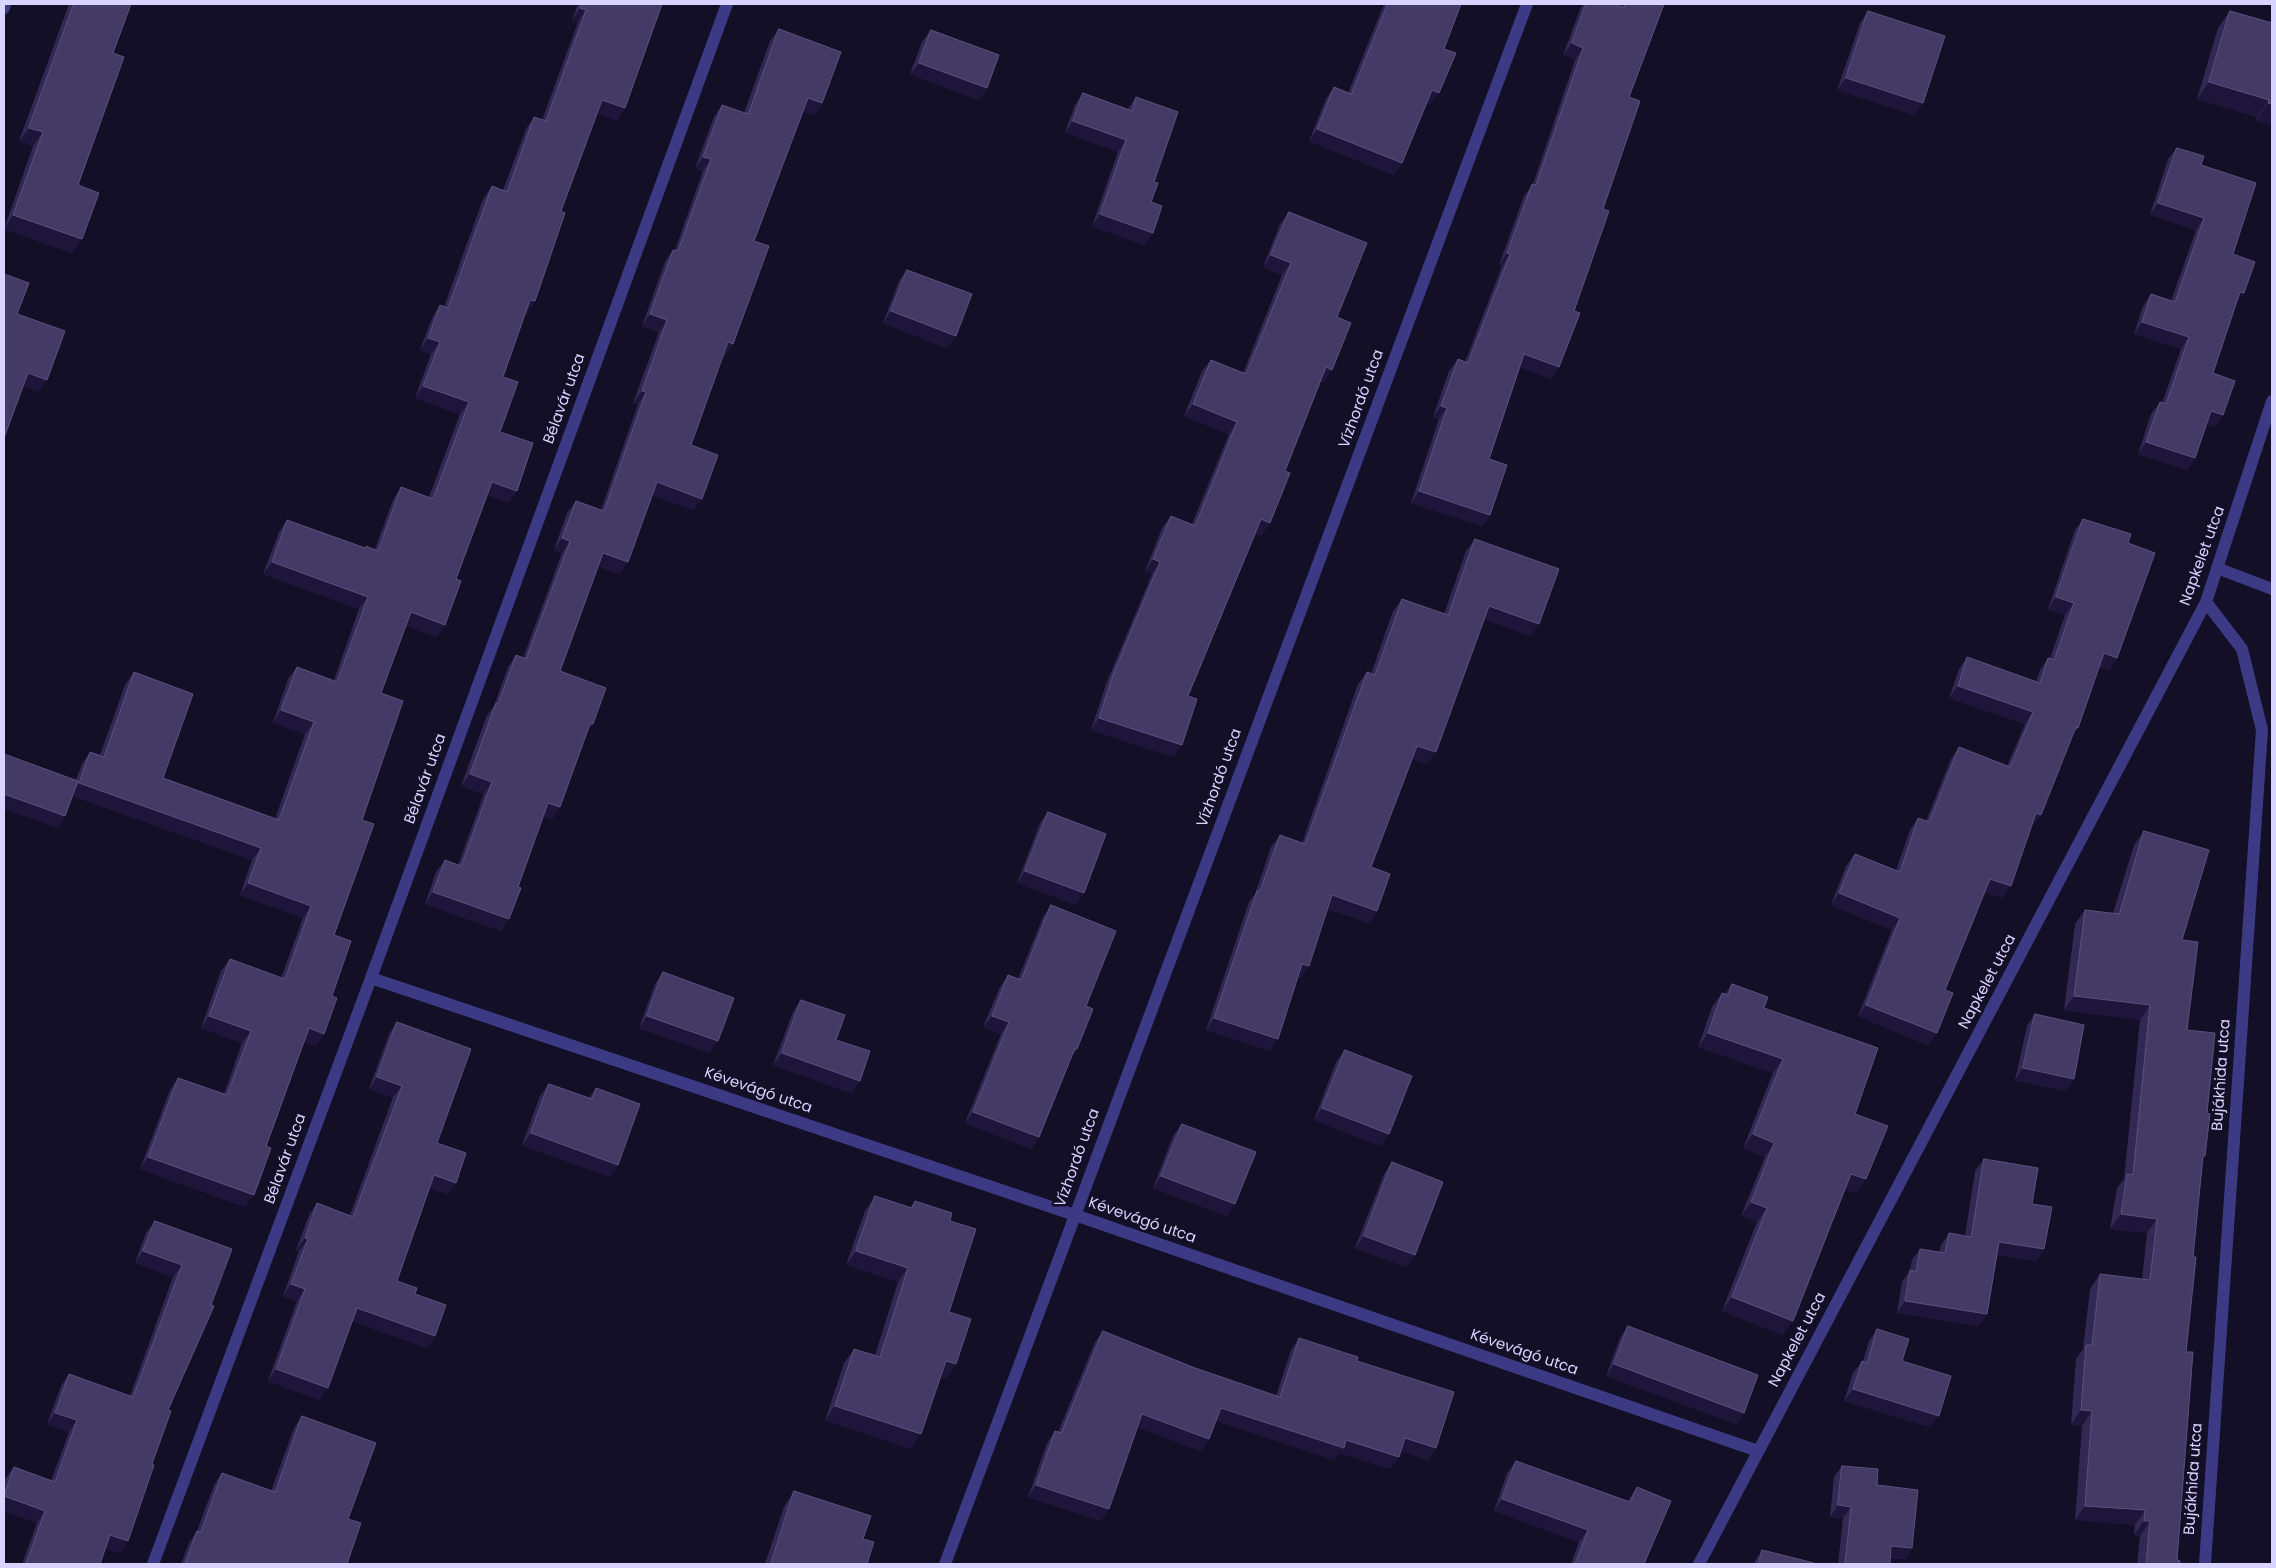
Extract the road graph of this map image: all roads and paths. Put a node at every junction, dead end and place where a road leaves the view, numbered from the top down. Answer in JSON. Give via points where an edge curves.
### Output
{"nodes":[{"id":1,"x":5,"y":4,"type":"edge"},
{"id":2,"x":727,"y":4,"type":"edge"},
{"id":3,"x":1527,"y":4,"type":"edge"},
{"id":4,"x":4,"y":8,"type":"edge"},
{"id":5,"x":2272,"y":401,"type":"edge"},
{"id":6,"x":2218,"y":568,"type":"junction"},
{"id":7,"x":2272,"y":589,"type":"edge"},
{"id":8,"x":2206,"y":602,"type":"junction"},
{"id":9,"x":371,"y":978,"type":"junction"},
{"id":10,"x":1074,"y":1215,"type":"junction"},
{"id":11,"x":1758,"y":1451,"type":"junction"},
{"id":12,"x":153,"y":1564,"type":"edge"},
{"id":13,"x":945,"y":1564,"type":"edge"},
{"id":14,"x":1699,"y":1564,"type":"edge"},
{"id":15,"x":2205,"y":1564,"type":"edge"}],
"edges":[{"from":1,"to":4,"type":"street"},
{"from":2,"to":9,"type":"street","name":"Bélavár utca"},
{"from":3,"to":10,"type":"street","name":"Vízhordó utca"},
{"from":5,"to":6,"type":"street","name":"Napkelet utca"},
{"from":6,"to":7,"type":"street"},
{"from":6,"to":8,"type":"street","name":"Napkelet utca"},
{"from":8,"to":11,"type":"street","name":"Napkelet utca"},
{"from":8,"to":15,"type":"street","name":"Bujákhida utca","via":[[2242,648],[2262,730]]},
{"from":9,"to":10,"type":"street","name":"Kévevágó utca"},
{"from":9,"to":12,"type":"street","name":"Bélavár utca"},
{"from":10,"to":11,"type":"street","name":"Kévevágó utca"},
{"from":10,"to":13,"type":"street","name":"Vízhordó utca"},
{"from":11,"to":14,"type":"street","name":"Napkelet utca"}]}
